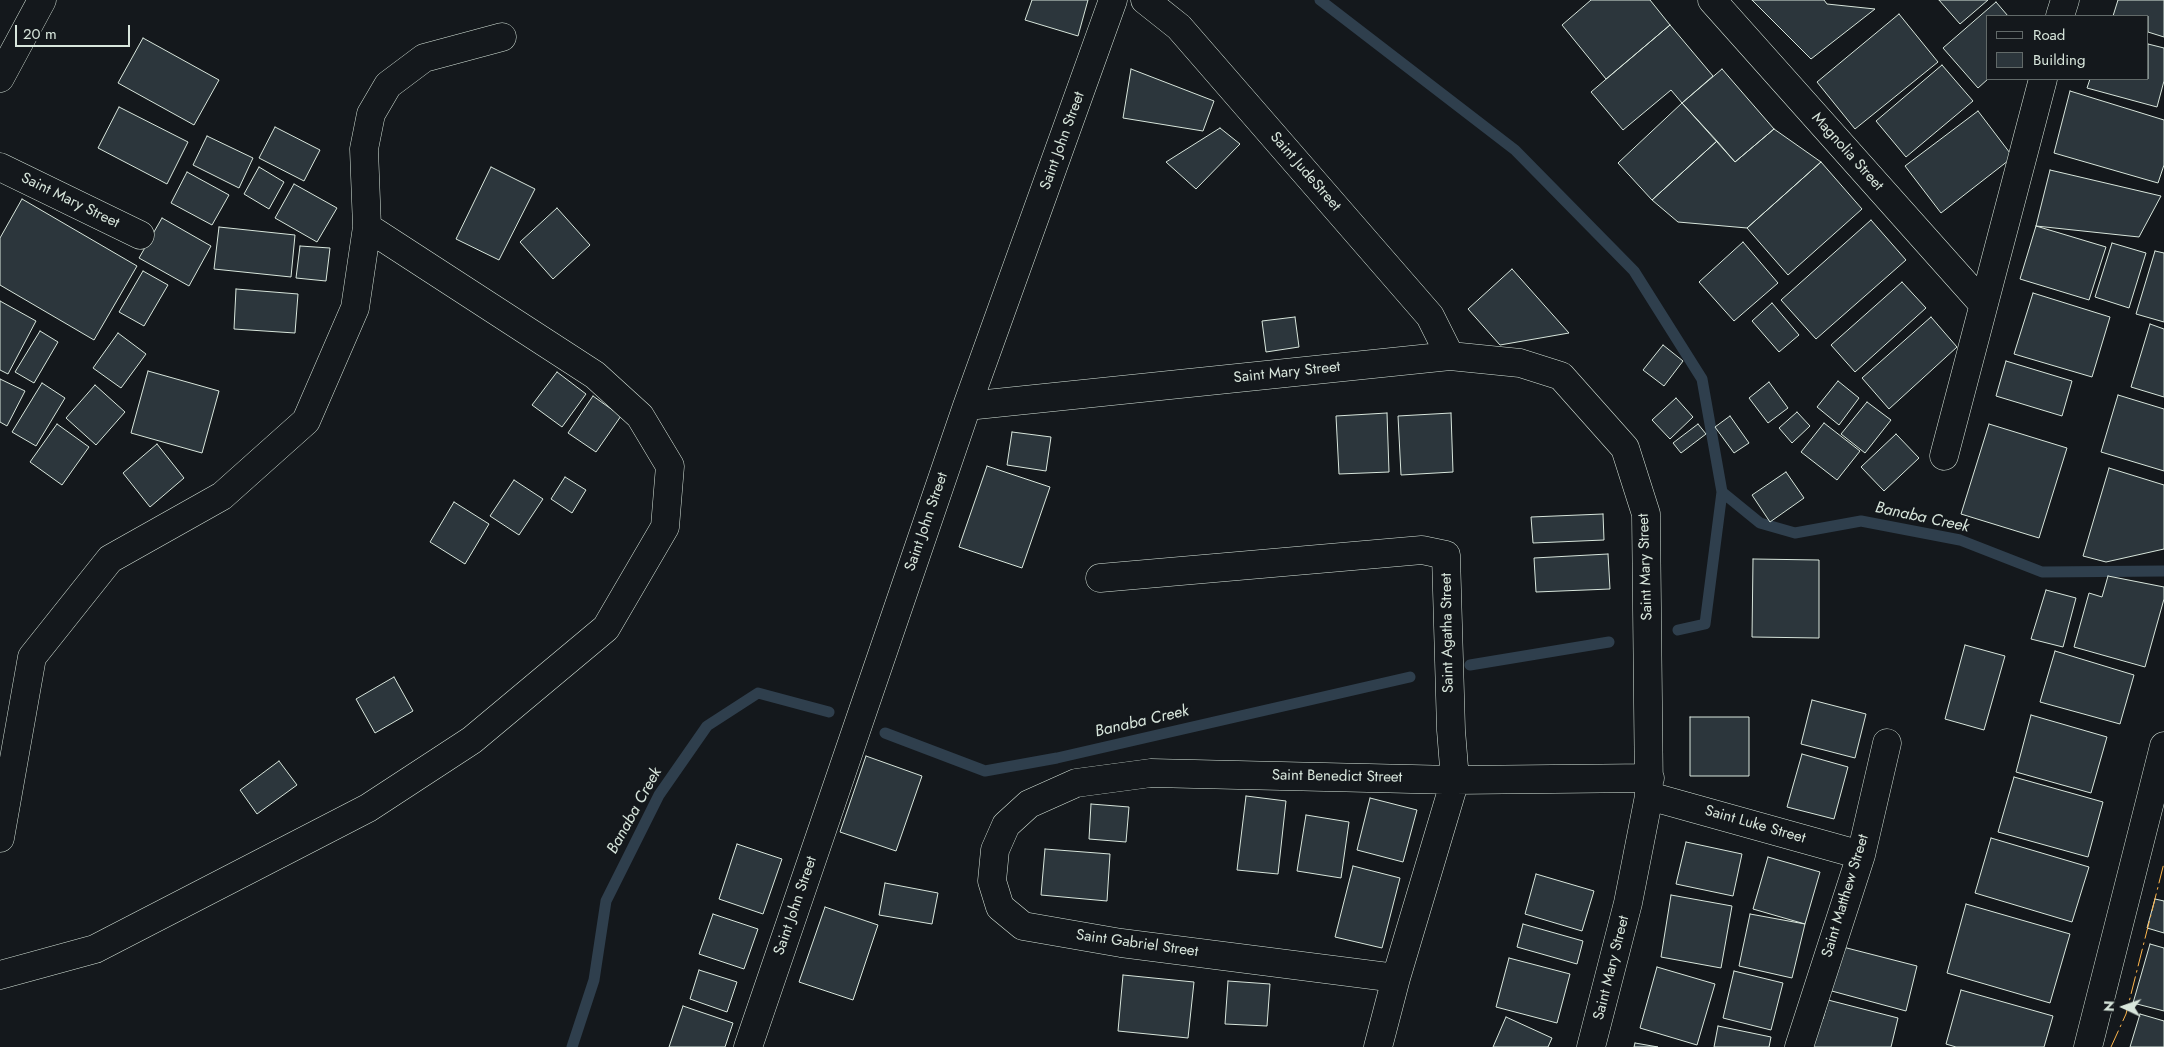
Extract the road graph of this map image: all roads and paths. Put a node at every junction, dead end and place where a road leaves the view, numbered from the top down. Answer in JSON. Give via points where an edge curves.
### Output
{"nodes":[{"id":1,"x":42,"y":0,"type":"edge"},
{"id":2,"x":1113,"y":0,"type":"edge"},
{"id":3,"x":1145,"y":0,"type":"edge"},
{"id":4,"x":1712,"y":0,"type":"edge"},
{"id":5,"x":2064,"y":0,"type":"edge"},
{"id":6,"x":2060,"y":15,"type":"edge"},
{"id":7,"x":502,"y":37,"type":"dead end"},
{"id":8,"x":0,"y":78,"type":"edge"},
{"id":9,"x":2043,"y":80,"type":"edge"},
{"id":10,"x":0,"y":167,"type":"edge"},
{"id":11,"x":367,"y":227,"type":"junction"},
{"id":12,"x":140,"y":235,"type":"dead end"},
{"id":13,"x":1983,"y":304,"type":"junction"},
{"id":14,"x":1450,"y":356,"type":"junction"},
{"id":15,"x":967,"y":406,"type":"junction"},
{"id":16,"x":1944,"y":456,"type":"dead end"},
{"id":17,"x":1100,"y":578,"type":"dead end"},
{"id":18,"x":1887,"y":743,"type":"dead end"},
{"id":19,"x":2164,"y":746,"type":"edge"},
{"id":20,"x":1455,"y":780,"type":"junction"},
{"id":21,"x":1650,"y":787,"type":"junction"},
{"id":22,"x":1029,"y":804,"type":"joint"},
{"id":23,"x":0,"y":838,"type":"edge"},
{"id":24,"x":1861,"y":855,"type":"junction"},
{"id":25,"x":0,"y":975,"type":"edge"},
{"id":26,"x":1396,"y":978,"type":"junction"},
{"id":27,"x":748,"y":1047,"type":"edge"},
{"id":28,"x":1378,"y":1047,"type":"edge"},
{"id":29,"x":1591,"y":1047,"type":"edge"},
{"id":30,"x":1799,"y":1047,"type":"edge"},
{"id":31,"x":2088,"y":1047,"type":"edge"}],
"edges":[{"from":1,"to":8,"type":"street"},
{"from":2,"to":15,"type":"street","name":"Saint John Street"},
{"from":3,"to":14,"type":"street","name":"Saint JudeStreet","via":[[1179,27],[1430,316]]},
{"from":4,"to":13,"type":"street","name":"Magnolia Street"},
{"from":5,"to":6,"type":"street"},
{"from":7,"to":11,"type":"street","via":[[424,58],[388,85],[371,114],[364,149]]},
{"from":9,"to":13,"type":"street"},
{"from":10,"to":12,"type":"street","name":"Saint Mary Street"},
{"from":11,"to":23,"type":"street","via":[[355,308],[306,421],[222,496],[110,559],[32,657]]},
{"from":11,"to":25,"type":"street","via":[[595,375],[640,416],[670,466],[665,527],[606,628],[472,740],[368,808],[95,949]]},
{"from":13,"to":16,"type":"street"},
{"from":14,"to":15,"type":"street","name":"Saint Mary Street"},
{"from":14,"to":21,"type":"street","name":"Saint Mary Street","via":[[1520,363],[1560,376],[1624,448],[1646,514]]},
{"from":15,"to":27,"type":"street","name":"Saint John Street"},
{"from":17,"to":20,"type":"street","name":"Saint Agatha Street","via":[[1422,550],[1446,555]]},
{"from":18,"to":24,"type":"street","name":"Saint Matthew Street"},
{"from":19,"to":31,"type":"street"},
{"from":20,"to":21,"type":"street","name":"Saint Benedict Street"},
{"from":20,"to":22,"type":"street","name":"Saint Benedict Street","via":[[1151,773],[1076,783]]},
{"from":20,"to":26,"type":"street","name":"Saint Agatha Street"},
{"from":21,"to":24,"type":"street","name":"Saint Luke Street"},
{"from":21,"to":29,"type":"street","name":"Saint Mary Street","via":[[1628,903]]},
{"from":22,"to":26,"type":"street","name":"Saint Gabriel Street","via":[[1006,825],[995,850],[992,881],[1000,907],[1023,926],[1131,944]]},
{"from":24,"to":30,"type":"street","name":"Saint Matthew Street"},
{"from":26,"to":28,"type":"street","name":"Saint Agatha Street"}]}
